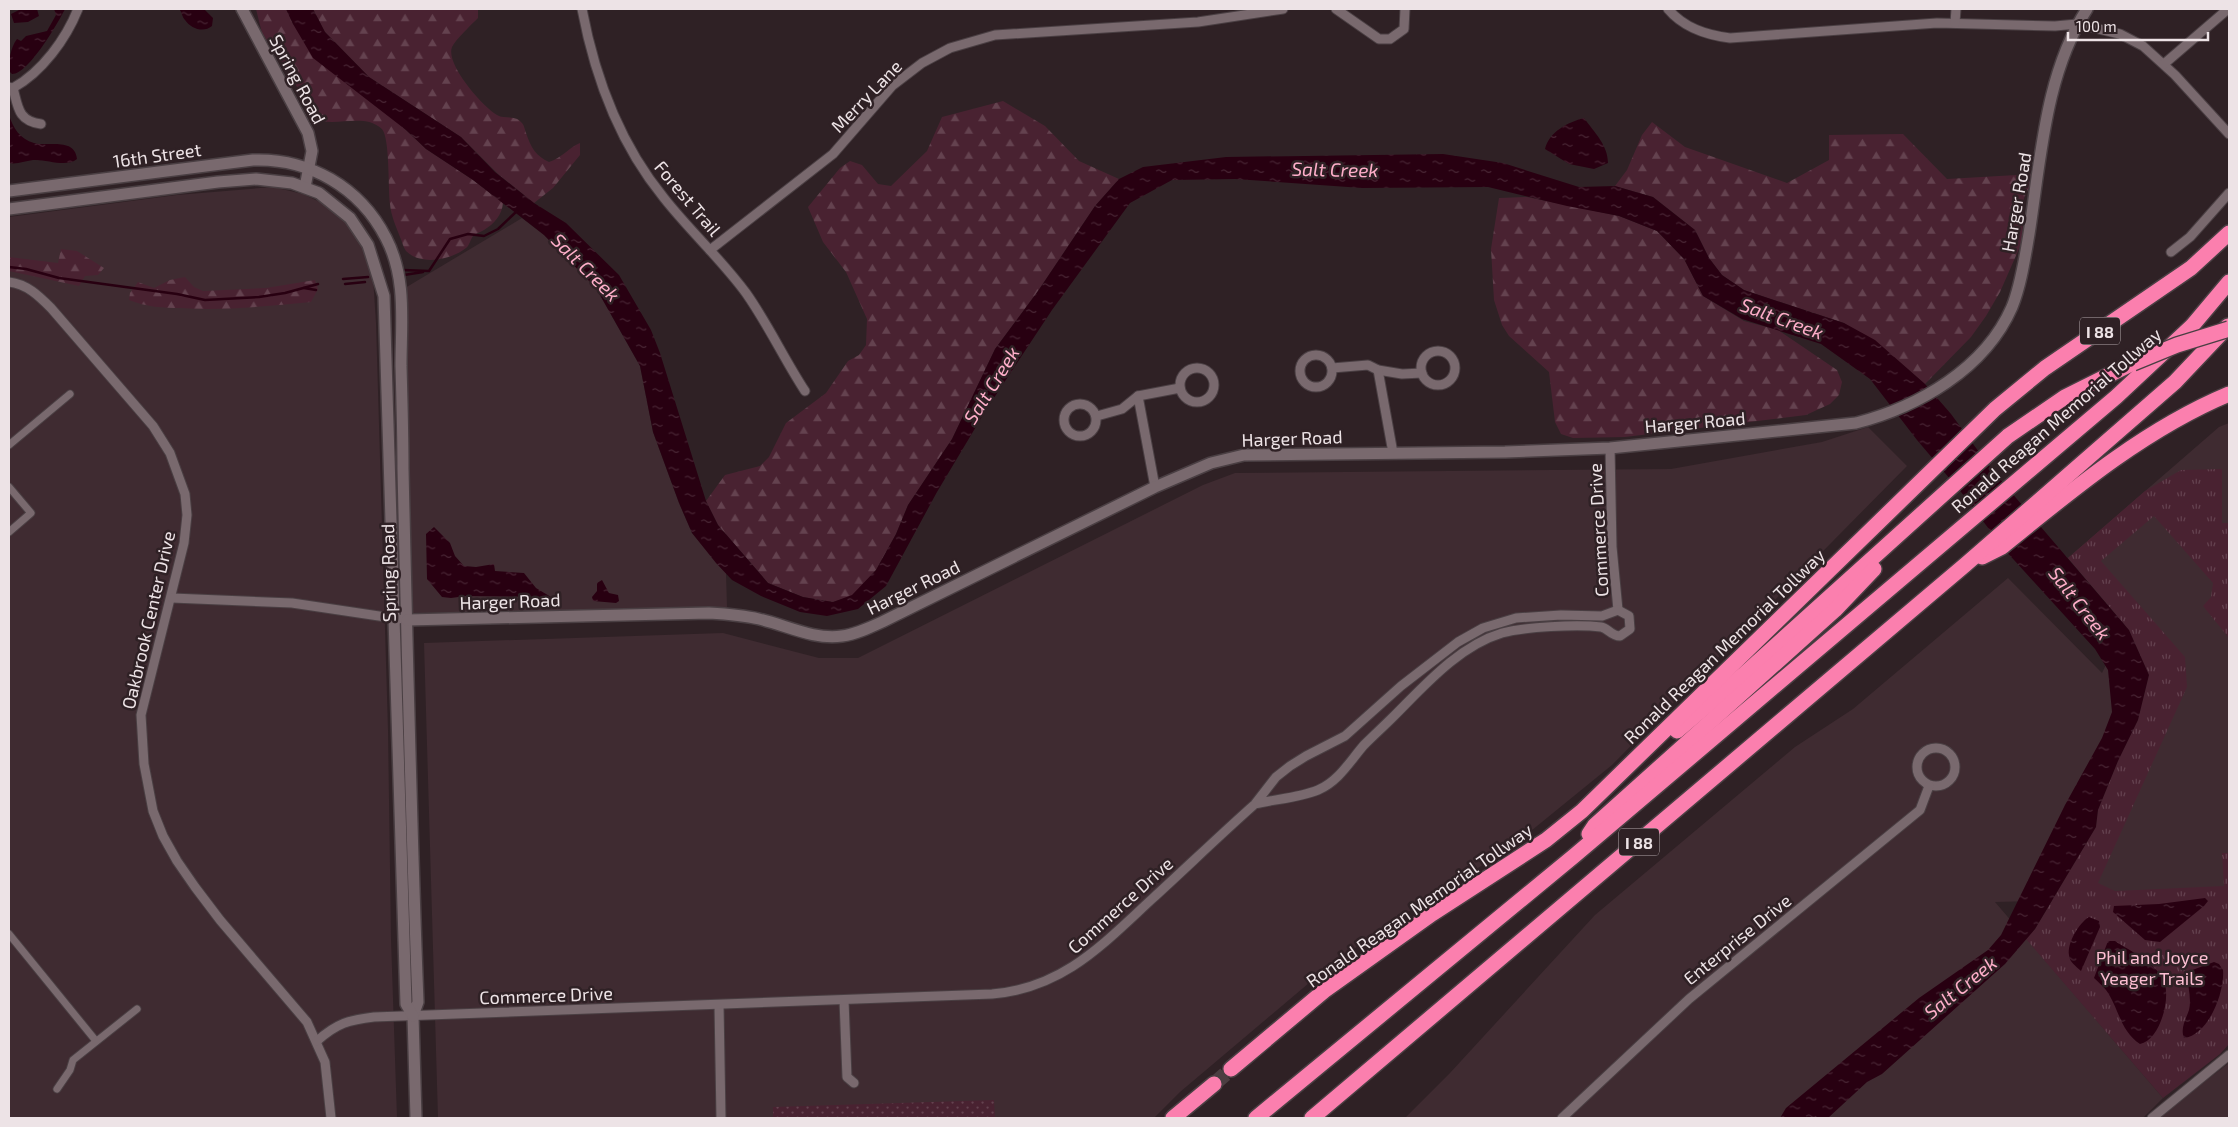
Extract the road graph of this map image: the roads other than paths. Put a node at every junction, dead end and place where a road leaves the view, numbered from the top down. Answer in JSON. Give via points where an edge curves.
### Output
{"nodes":[{"id":1,"x":78,"y":9,"type":"edge"},
{"id":2,"x":242,"y":9,"type":"edge"},
{"id":3,"x":582,"y":9,"type":"edge"},
{"id":4,"x":1283,"y":9,"type":"edge"},
{"id":5,"x":1336,"y":9,"type":"edge"},
{"id":6,"x":1405,"y":9,"type":"edge"},
{"id":7,"x":1668,"y":9,"type":"edge"},
{"id":8,"x":1956,"y":9,"type":"edge"},
{"id":9,"x":2087,"y":9,"type":"edge"},
{"id":10,"x":2228,"y":9,"type":"edge"},
{"id":11,"x":1955,"y":22,"type":"junction"},
{"id":12,"x":2077,"y":24,"type":"junction"},
{"id":13,"x":2164,"y":64,"type":"junction"},
{"id":14,"x":11,"y":87,"type":"edge"},
{"id":15,"x":41,"y":124,"type":"dead end"},
{"id":16,"x":2229,"y":134,"type":"edge"},
{"id":17,"x":309,"y":168,"type":"junction"},
{"id":18,"x":305,"y":187,"type":"junction"},
{"id":19,"x":9,"y":191,"type":"edge"},
{"id":20,"x":2229,"y":193,"type":"edge"},
{"id":21,"x":9,"y":210,"type":"edge"},
{"id":22,"x":2229,"y":233,"type":"edge"},
{"id":23,"x":710,"y":250,"type":"junction"},
{"id":24,"x":2171,"y":252,"type":"dead end"},
{"id":25,"x":9,"y":282,"type":"edge"},
{"id":26,"x":2229,"y":282,"type":"edge"},
{"id":27,"x":2229,"y":327,"type":"edge"},
{"id":28,"x":1332,"y":368,"type":"dead end"},
{"id":29,"x":1378,"y":370,"type":"junction"},
{"id":30,"x":1422,"y":373,"type":"dead end"},
{"id":31,"x":1180,"y":388,"type":"dead end"},
{"id":32,"x":805,"y":390,"type":"dead end"},
{"id":33,"x":70,"y":394,"type":"dead end"},
{"id":34,"x":2229,"y":394,"type":"edge"},
{"id":35,"x":1138,"y":396,"type":"junction"},
{"id":36,"x":1097,"y":416,"type":"dead end"},
{"id":37,"x":9,"y":445,"type":"edge"},
{"id":38,"x":1610,"y":448,"type":"junction"},
{"id":39,"x":1393,"y":453,"type":"junction"},
{"id":40,"x":9,"y":487,"type":"edge"},
{"id":41,"x":1155,"y":487,"type":"junction"},
{"id":42,"x":1946,"y":492,"type":"junction"},
{"id":43,"x":2048,"y":501,"type":"junction"},
{"id":44,"x":9,"y":532,"type":"edge"},
{"id":45,"x":1965,"y":565,"type":"junction"},
{"id":46,"x":172,"y":598,"type":"junction"},
{"id":47,"x":1618,"y":610,"type":"junction"},
{"id":48,"x":394,"y":619,"type":"junction"},
{"id":49,"x":407,"y":620,"type":"junction"},
{"id":50,"x":1929,"y":786,"type":"junction"},
{"id":51,"x":1255,"y":804,"type":"junction"},
{"id":52,"x":1582,"y":811,"type":"junction"},
{"id":53,"x":1574,"y":856,"type":"junction"},
{"id":54,"x":9,"y":934,"type":"edge"},
{"id":55,"x":844,"y":1000,"type":"junction"},
{"id":56,"x":719,"y":1005,"type":"junction"},
{"id":57,"x":137,"y":1009,"type":"dead end"},
{"id":58,"x":412,"y":1016,"type":"junction"},
{"id":59,"x":96,"y":1041,"type":"junction"},
{"id":60,"x":317,"y":1041,"type":"junction"},
{"id":61,"x":2229,"y":1055,"type":"edge"},
{"id":62,"x":1231,"y":1069,"type":"tunnel mouth"},
{"id":63,"x":854,"y":1083,"type":"dead end"},
{"id":64,"x":1214,"y":1084,"type":"tunnel mouth"},
{"id":65,"x":57,"y":1089,"type":"dead end"},
{"id":66,"x":331,"y":1118,"type":"edge"},
{"id":67,"x":416,"y":1118,"type":"edge"},
{"id":68,"x":721,"y":1118,"type":"edge"},
{"id":69,"x":1173,"y":1118,"type":"edge"},
{"id":70,"x":1256,"y":1118,"type":"edge"},
{"id":71,"x":1312,"y":1118,"type":"edge"},
{"id":72,"x":1562,"y":1118,"type":"edge"},
{"id":73,"x":2152,"y":1118,"type":"edge"}],
"edges":[{"from":1,"to":14,"type":"street","via":[[52,53],[33,75]]},
{"from":2,"to":17,"type":"street","name":"Spring Road","via":[[305,125],[312,151]]},
{"from":3,"to":23,"type":"street","name":"Forest Trail","via":[[601,85],[627,144],[664,198]]},
{"from":4,"to":23,"type":"street","name":"Merry Lane","via":[[1198,22],[995,34],[950,48],[922,63],[892,86],[833,154]]},
{"from":5,"to":6,"type":"street","via":[[1379,39],[1390,39],[1404,29]]},
{"from":7,"to":11,"type":"street","via":[[1683,23],[1705,34],[1730,38]]},
{"from":8,"to":11,"type":"street"},
{"from":9,"to":12,"type":"street","name":"Harger Road"},
{"from":10,"to":13,"type":"street"},
{"from":11,"to":12,"type":"street"},
{"from":12,"to":13,"type":"street","via":[[2131,39]]},
{"from":12,"to":38,"type":"street","name":"Harger Road","via":[[2052,91],[2024,261],[2012,307],[1986,348],[1944,384],[1913,403],[1856,423]]},
{"from":13,"to":16,"type":"street"},
{"from":14,"to":15,"type":"street","via":[[25,119]]},
{"from":17,"to":18,"type":"street","name":"Spring Road"},
{"from":17,"to":19,"type":"street","name":"16th Street","via":[[271,159],[253,160]]},
{"from":17,"to":49,"type":"street","name":"Spring Road","via":[[339,183],[365,205],[386,238],[402,293]]},
{"from":18,"to":21,"type":"street","name":"16th Street","via":[[256,179]]},
{"from":18,"to":48,"type":"street","name":"Spring Road","via":[[329,200],[350,218],[368,245],[384,296]]},
{"from":20,"to":24,"type":"street","via":[[2190,238]]},
{"from":22,"to":52,"type":"highway","name":"Ronald Reagan Memorial Tollway","number":"I 88","via":[[2191,268],[2027,382],[1973,430]]},
{"from":23,"to":32,"type":"street","name":"Forest Trail","via":[[746,294]]},
{"from":25,"to":46,"type":"street","name":"Oakbrook Center Drive","via":[[35,293],[51,308],[153,426],[170,453],[185,494],[187,515]]},
{"from":26,"to":53,"type":"highway","name":"Ronald Reagan Memorial Tollway","number":"I 88","via":[[2192,326],[2143,374]]},
{"from":27,"to":42,"type":"highway","bridge":true,"via":[[2133,363],[2081,388],[2034,417],[1985,455]]},
{"from":27,"to":43,"type":"highway","number":"I 88"},
{"from":28,"to":29,"type":"street","via":[[1368,365]]},
{"from":29,"to":30,"type":"street"},
{"from":29,"to":39,"type":"street"},
{"from":31,"to":35,"type":"street"},
{"from":33,"to":37,"type":"street"},
{"from":34,"to":43,"type":"highway","via":[[2158,431]]},
{"from":35,"to":36,"type":"street","via":[[1122,409]]},
{"from":35,"to":41,"type":"street"},
{"from":38,"to":39,"type":"street","name":"Harger Road"},
{"from":38,"to":47,"type":"street","name":"Commerce Drive","via":[[1612,540]]},
{"from":39,"to":41,"type":"street","name":"Harger Road","via":[[1244,455],[1211,463]]},
{"from":40,"to":44,"type":"street","via":[[31,513]]},
{"from":41,"to":49,"type":"street","name":"Harger Road","via":[[882,622],[842,636],[814,635],[759,619],[709,613]]},
{"from":42,"to":52,"type":"highway","via":[[1743,676]]},
{"from":42,"to":53,"type":"highway","via":[[1835,610],[1595,825]]},
{"from":43,"to":45,"type":"highway","number":"I 88"},
{"from":43,"to":45,"type":"highway","via":[[2002,548]]},
{"from":45,"to":71,"type":"highway","number":"I 88"},
{"from":46,"to":48,"type":"street","name":"Harger Road","via":[[292,603]]},
{"from":46,"to":60,"type":"street","name":"Oakbrook Center Drive","via":[[141,715],[144,764],[153,811],[177,861],[220,920],[307,1022]]},
{"from":47,"to":51,"type":"street","name":"Commerce Drive","via":[[1602,616],[1516,618],[1483,628],[1458,642],[1401,686],[1345,736],[1290,766],[1276,777]]},
{"from":47,"to":51,"type":"street","name":"Commerce Drive","via":[[1629,616],[1631,624],[1628,632],[1620,636],[1611,635],[1602,628],[1562,627],[1504,633],[1478,643],[1444,668],[1329,784],[1319,790]]},
{"from":48,"to":49,"type":"street","name":"Harger Road"},
{"from":48,"to":58,"type":"street","name":"Spring Road","via":[[406,1004]]},
{"from":49,"to":58,"type":"street","name":"Spring Road","via":[[418,1002]]},
{"from":50,"to":50,"type":"street","via":[[1943,786],[1955,772],[1954,758],[1940,748],[1927,750],[1920,756],[1919,775]]},
{"from":50,"to":72,"type":"street","name":"Enterprise Drive","via":[[1920,810],[1689,999]]},
{"from":51,"to":55,"type":"street","name":"Commerce Drive","via":[[1100,948],[1057,976],[1036,985],[1001,993]]},
{"from":52,"to":62,"type":"highway","name":"Ronald Reagan Memorial Tollway","number":"I 88","via":[[1546,840],[1432,914],[1324,991]]},
{"from":53,"to":70,"type":"highway","name":"Ronald Reagan Memorial Tollway","number":"I 88"},
{"from":54,"to":59,"type":"street"},
{"from":55,"to":56,"type":"street","name":"Commerce Drive"},
{"from":55,"to":63,"type":"street","via":[[847,1077]]},
{"from":56,"to":58,"type":"street","name":"Commerce Drive"},
{"from":56,"to":68,"type":"street"},
{"from":57,"to":59,"type":"street"},
{"from":58,"to":60,"type":"street","via":[[350,1020],[331,1028]]},
{"from":58,"to":67,"type":"street","name":"Spring Road"},
{"from":59,"to":65,"type":"street","via":[[73,1060]]},
{"from":60,"to":66,"type":"street","name":"Oakbrook Center Drive","via":[[326,1062]]},
{"from":61,"to":73,"type":"street"},
{"from":64,"to":69,"type":"highway"}]}
